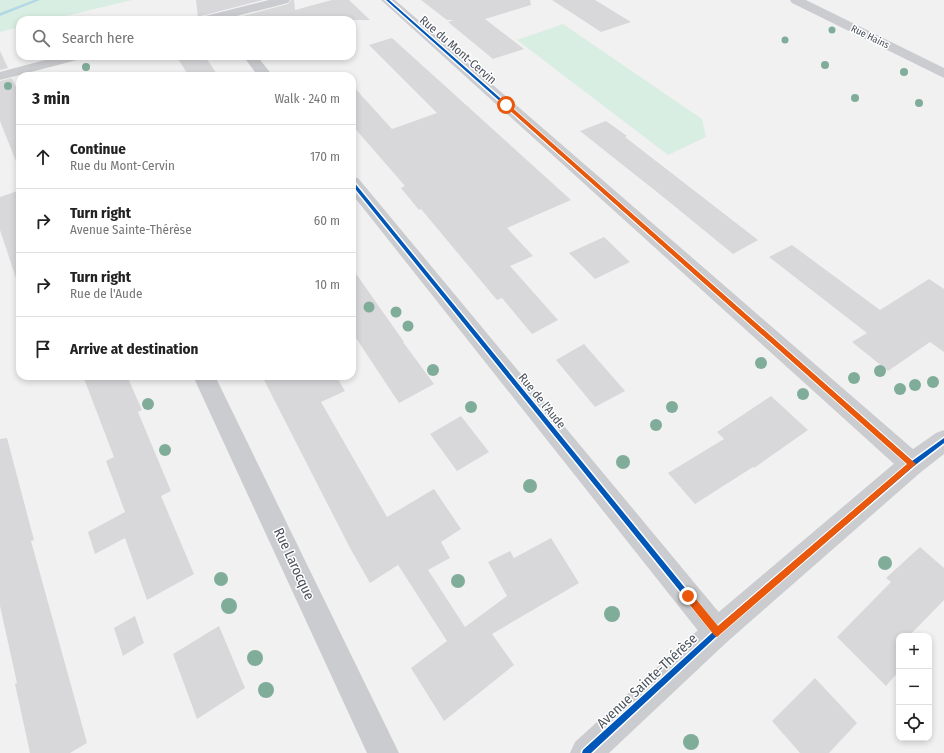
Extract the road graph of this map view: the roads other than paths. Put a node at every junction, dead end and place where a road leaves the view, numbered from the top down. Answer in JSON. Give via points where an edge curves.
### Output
{"nodes":[{"id":1,"x":284,"y":0,"type":"edge"},
{"id":2,"x":387,"y":0,"type":"edge"},
{"id":3,"x":796,"y":0,"type":"edge"},
{"id":4,"x":226,"y":16,"type":"edge"},
{"id":5,"x":61,"y":60,"type":"edge"},
{"id":6,"x":253,"y":60,"type":"edge"},
{"id":7,"x":54,"y":62,"type":"junction"},
{"id":8,"x":59,"y":72,"type":"edge"},
{"id":9,"x":263,"y":72,"type":"edge"},
{"id":10,"x":944,"y":74,"type":"edge"},
{"id":11,"x":0,"y":76,"type":"edge"},
{"id":12,"x":356,"y":187,"type":"edge"},
{"id":13,"x":206,"y":380,"type":"edge"},
{"id":14,"x":944,"y":440,"type":"edge"},
{"id":15,"x":912,"y":464,"type":"junction"},
{"id":16,"x":717,"y":632,"type":"junction"},
{"id":17,"x":383,"y":753,"type":"edge"},
{"id":18,"x":586,"y":753,"type":"edge"}],
"edges":[{"from":1,"to":4,"type":"street"},
{"from":2,"to":15,"type":"street","name":"Rue du Mont-Cervin"},
{"from":3,"to":10,"type":"street","name":"Rue Hains"},
{"from":5,"to":7,"type":"street"},
{"from":6,"to":9,"type":"street"},
{"from":7,"to":8,"type":"street"},
{"from":7,"to":11,"type":"street"},
{"from":12,"to":16,"type":"street","name":"Rue de l'Aude"},
{"from":13,"to":17,"type":"street","name":"Rue Larocque"},
{"from":14,"to":15,"type":"street","name":"Avenue Sainte-Thérèse"},
{"from":15,"to":16,"type":"street","name":"Avenue Sainte-Thérèse"},
{"from":16,"to":18,"type":"street","name":"Avenue Sainte-Thérèse"}]}
